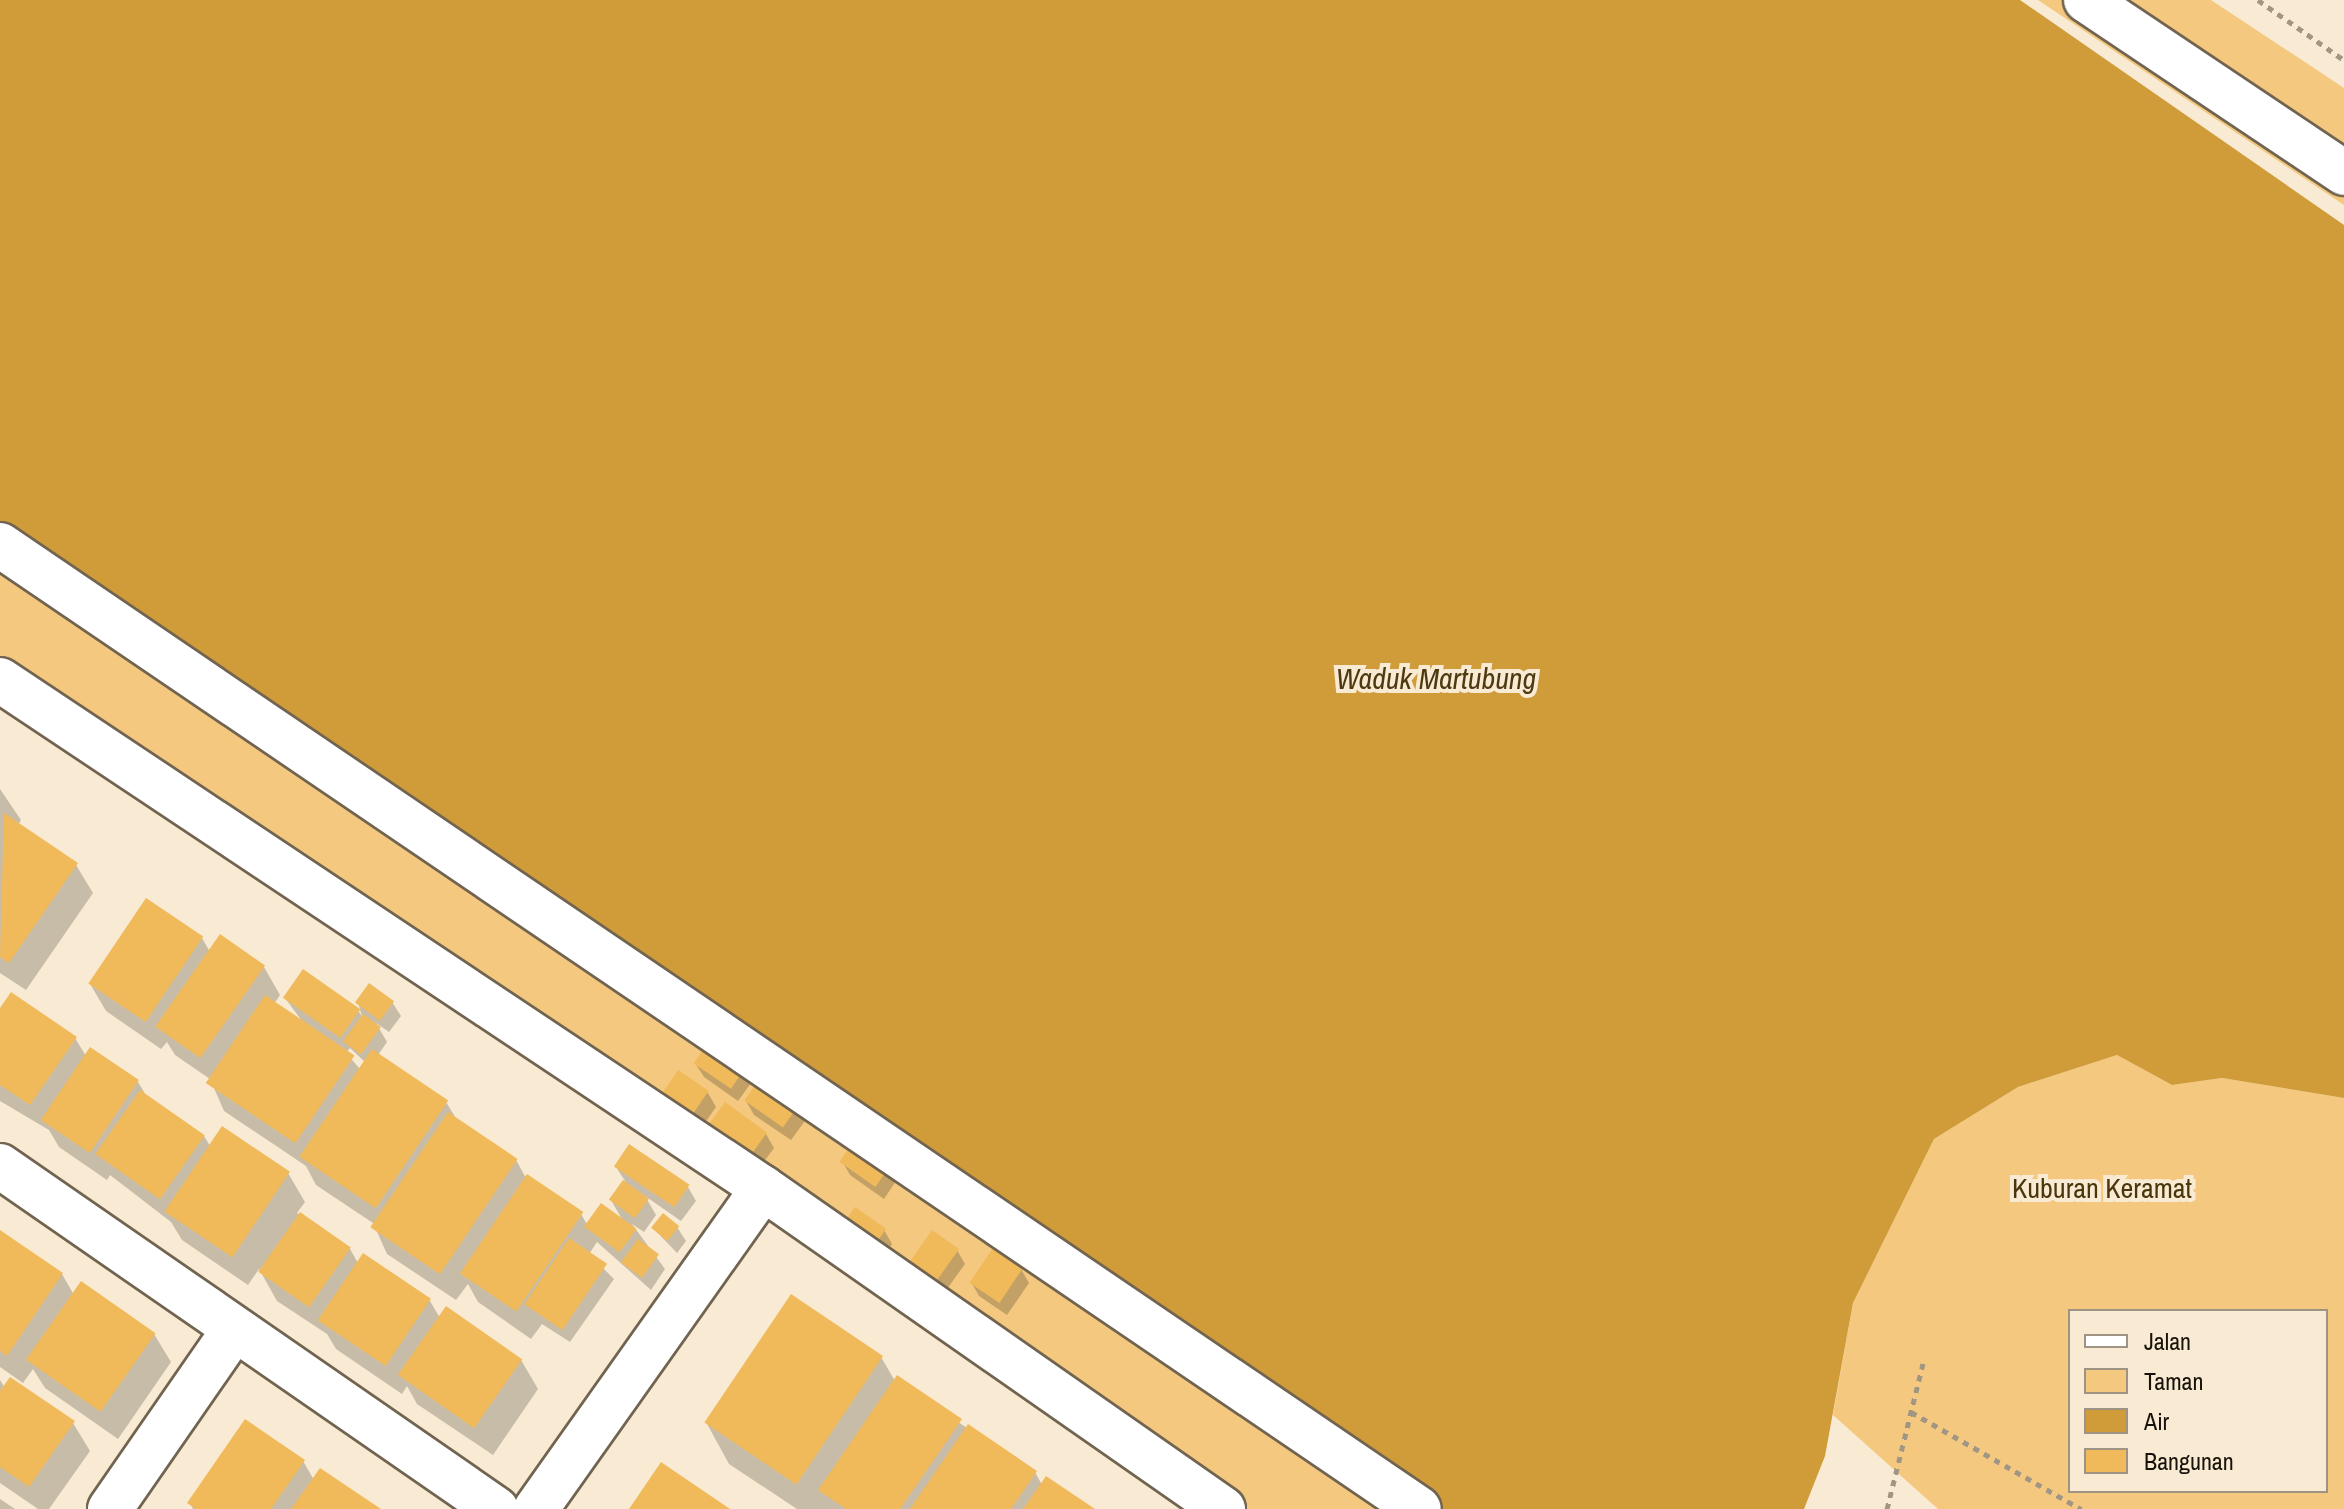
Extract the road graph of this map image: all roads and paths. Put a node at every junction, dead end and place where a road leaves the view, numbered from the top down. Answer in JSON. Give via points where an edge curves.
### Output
{"nodes":[{"id":1,"x":2086,"y":0,"type":"edge"},
{"id":2,"x":2258,"y":0,"type":"edge"},
{"id":3,"x":2344,"y":60,"type":"edge"},
{"id":4,"x":2344,"y":173,"type":"edge"},
{"id":5,"x":0,"y":545,"type":"edge"},
{"id":6,"x":0,"y":680,"type":"edge"},
{"id":7,"x":0,"y":1166,"type":"edge"},
{"id":8,"x":763,"y":1188,"type":"junction"},
{"id":9,"x":234,"y":1330,"type":"junction"},
{"id":10,"x":1924,"y":1359,"type":"dead end"},
{"id":11,"x":1911,"y":1412,"type":"junction"},
{"id":12,"x":110,"y":1509,"type":"edge"},
{"id":13,"x":496,"y":1509,"type":"edge"},
{"id":14,"x":536,"y":1509,"type":"edge"},
{"id":15,"x":1223,"y":1509,"type":"edge"},
{"id":16,"x":1419,"y":1509,"type":"edge"},
{"id":17,"x":1887,"y":1509,"type":"edge"},
{"id":18,"x":2081,"y":1509,"type":"edge"}],
"edges":[{"from":1,"to":4,"type":"street"},
{"from":2,"to":3,"type":"path"},
{"from":5,"to":16,"type":"street"},
{"from":6,"to":8,"type":"street"},
{"from":7,"to":9,"type":"street"},
{"from":8,"to":14,"type":"street"},
{"from":8,"to":15,"type":"street"},
{"from":9,"to":12,"type":"street"},
{"from":9,"to":13,"type":"street"},
{"from":10,"to":11,"type":"path"},
{"from":11,"to":17,"type":"path"},
{"from":11,"to":18,"type":"path"}]}
